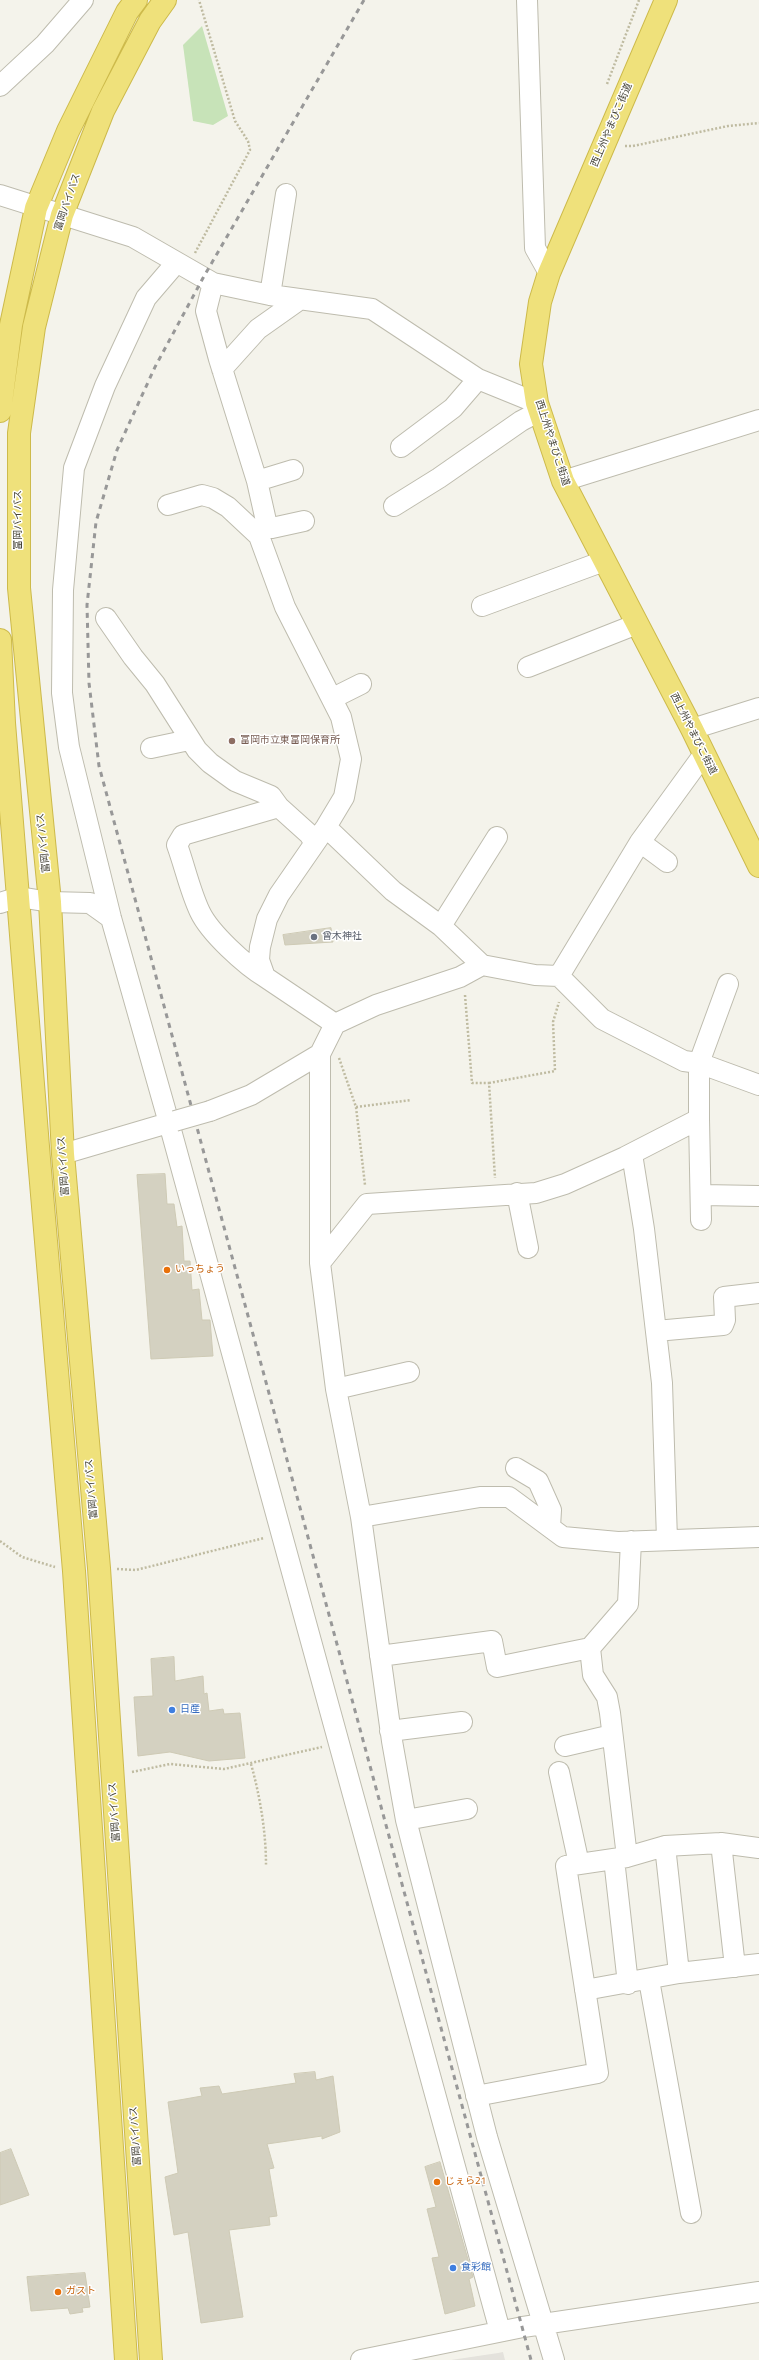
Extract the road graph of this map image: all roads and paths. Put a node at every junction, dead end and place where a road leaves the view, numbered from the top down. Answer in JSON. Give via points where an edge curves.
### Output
{"nodes":[{"id":1,"x":83,"y":0,"type":"edge"},
{"id":2,"x":136,"y":0,"type":"edge"},
{"id":3,"x":165,"y":0,"type":"edge"},
{"id":4,"x":199,"y":0,"type":"edge"},
{"id":5,"x":527,"y":0,"type":"edge"},
{"id":6,"x":666,"y":0,"type":"edge"},
{"id":7,"x":0,"y":86,"type":"edge"},
{"id":8,"x":759,"y":123,"type":"edge"},
{"id":9,"x":606,"y":138,"type":"junction"},
{"id":10,"x":286,"y":194,"type":"dead end"},
{"id":11,"x":0,"y":195,"type":"edge"},
{"id":12,"x":36,"y":208,"type":"junction"},
{"id":13,"x":62,"y":215,"type":"junction"},
{"id":14,"x":180,"y":265,"type":"junction"},
{"id":15,"x":549,"y":272,"type":"junction"},
{"id":16,"x":213,"y":284,"type":"junction"},
{"id":17,"x":270,"y":295,"type":"junction"},
{"id":18,"x":299,"y":300,"type":"junction"},
{"id":19,"x":222,"y":369,"type":"junction"},
{"id":20,"x":478,"y":378,"type":"junction"},
{"id":21,"x":539,"y":407,"type":"junction"},
{"id":22,"x":0,"y":411,"type":"edge"},
{"id":23,"x":759,"y":420,"type":"edge"},
{"id":24,"x":401,"y":447,"type":"dead end"},
{"id":25,"x":293,"y":470,"type":"dead end"},
{"id":26,"x":257,"y":481,"type":"junction"},
{"id":27,"x":563,"y":481,"type":"junction"},
{"id":28,"x":168,"y":505,"type":"dead end"},
{"id":29,"x":394,"y":506,"type":"dead end"},
{"id":30,"x":304,"y":521,"type":"dead end"},
{"id":31,"x":261,"y":531,"type":"junction"},
{"id":32,"x":604,"y":561,"type":"junction"},
{"id":33,"x":482,"y":606,"type":"dead end"},
{"id":34,"x":106,"y":618,"type":"dead end"},
{"id":35,"x":636,"y":624,"type":"junction"},
{"id":36,"x":0,"y":640,"type":"edge"},
{"id":37,"x":528,"y":667,"type":"dead end"},
{"id":38,"x":361,"y":684,"type":"dead end"},
{"id":39,"x":333,"y":698,"type":"junction"},
{"id":40,"x":759,"y":708,"type":"edge"},
{"id":41,"x":692,"y":730,"type":"junction"},
{"id":42,"x":189,"y":740,"type":"junction"},
{"id":43,"x":151,"y":748,"type":"dead end"},
{"id":44,"x":704,"y":754,"type":"junction"},
{"id":45,"x":279,"y":808,"type":"junction"},
{"id":46,"x":320,"y":835,"type":"junction"},
{"id":47,"x":497,"y":837,"type":"dead end"},
{"id":48,"x":640,"y":842,"type":"junction"},
{"id":49,"x":667,"y":862,"type":"dead end"},
{"id":50,"x":759,"y":866,"type":"edge"},
{"id":51,"x":10,"y":900,"type":"edge"},
{"id":52,"x":50,"y":902,"type":"junction"},
{"id":53,"x":111,"y":918,"type":"junction"},
{"id":54,"x":441,"y":926,"type":"junction"},
{"id":55,"x":482,"y":965,"type":"junction"},
{"id":56,"x":264,"y":977,"type":"junction"},
{"id":57,"x":460,"y":977,"type":"junction"},
{"id":58,"x":565,"y":982,"type":"junction"},
{"id":59,"x":728,"y":984,"type":"dead end"},
{"id":60,"x":327,"y":1039,"type":"junction"},
{"id":61,"x":699,"y":1063,"type":"junction"},
{"id":62,"x":489,"y":1083,"type":"junction"},
{"id":63,"x":759,"y":1085,"type":"edge"},
{"id":64,"x":411,"y":1100,"type":"dead end"},
{"id":65,"x":356,"y":1107,"type":"junction"},
{"id":66,"x":699,"y":1119,"type":"junction"},
{"id":67,"x":172,"y":1122,"type":"junction"},
{"id":68,"x":63,"y":1154,"type":"junction"},
{"id":69,"x":632,"y":1154,"type":"junction"},
{"id":70,"x":517,"y":1193,"type":"junction"},
{"id":71,"x":702,"y":1196,"type":"junction"},
{"id":72,"x":759,"y":1196,"type":"edge"},
{"id":73,"x":496,"y":1197,"type":"junction"},
{"id":74,"x":367,"y":1204,"type":"junction"},
{"id":75,"x":701,"y":1220,"type":"dead end"},
{"id":76,"x":528,"y":1248,"type":"dead end"},
{"id":77,"x":320,"y":1263,"type":"junction"},
{"id":78,"x":759,"y":1293,"type":"edge"},
{"id":79,"x":656,"y":1331,"type":"junction"},
{"id":80,"x":408,"y":1372,"type":"dead end"},
{"id":81,"x":336,"y":1389,"type":"junction"},
{"id":82,"x":516,"y":1468,"type":"dead end"},
{"id":83,"x":361,"y":1517,"type":"junction"},
{"id":84,"x":550,"y":1527,"type":"junction"},
{"id":85,"x":281,"y":1534,"type":"junction"},
{"id":86,"x":759,"y":1538,"type":"edge"},
{"id":87,"x":668,"y":1540,"type":"junction"},
{"id":88,"x":0,"y":1541,"type":"edge"},
{"id":89,"x":631,"y":1541,"type":"junction"},
{"id":90,"x":99,"y":1568,"type":"junction"},
{"id":91,"x":74,"y":1571,"type":"junction"},
{"id":92,"x":590,"y":1648,"type":"junction"},
{"id":93,"x":380,"y":1656,"type":"junction"},
{"id":94,"x":462,"y":1722,"type":"dead end"},
{"id":95,"x":390,"y":1731,"type":"junction"},
{"id":96,"x":612,"y":1735,"type":"junction"},
{"id":97,"x":339,"y":1743,"type":"junction"},
{"id":98,"x":565,"y":1746,"type":"dead end"},
{"id":99,"x":251,"y":1764,"type":"junction"},
{"id":100,"x":559,"y":1772,"type":"dead end"},
{"id":101,"x":112,"y":1776,"type":"junction"},
{"id":102,"x":467,"y":1809,"type":"dead end"},
{"id":103,"x":406,"y":1820,"type":"junction"},
{"id":104,"x":721,"y":1843,"type":"junction"},
{"id":105,"x":665,"y":1846,"type":"junction"},
{"id":106,"x":759,"y":1848,"type":"edge"},
{"id":107,"x":621,"y":1858,"type":"junction"},
{"id":108,"x":579,"y":1864,"type":"junction"},
{"id":109,"x":266,"y":1865,"type":"dead end"},
{"id":110,"x":759,"y":1967,"type":"edge"},
{"id":111,"x":735,"y":1968,"type":"junction"},
{"id":112,"x":679,"y":1973,"type":"junction"},
{"id":113,"x":649,"y":1980,"type":"junction"},
{"id":114,"x":628,"y":1984,"type":"junction"},
{"id":115,"x":585,"y":1990,"type":"junction"},
{"id":116,"x":476,"y":2096,"type":"junction"},
{"id":117,"x":691,"y":2213,"type":"dead end"},
{"id":118,"x":759,"y":2292,"type":"edge"},
{"id":119,"x":545,"y":2324,"type":"junction"},
{"id":120,"x":500,"y":2331,"type":"junction"},
{"id":121,"x":126,"y":2360,"type":"edge"},
{"id":122,"x":151,"y":2360,"type":"edge"},
{"id":123,"x":361,"y":2360,"type":"edge"},
{"id":124,"x":554,"y":2360,"type":"edge"}],
"edges":[{"from":1,"to":7,"type":"street","via":[[45,44]]},
{"from":2,"to":12,"type":"highway","via":[[127,12],[84,98]]},
{"from":3,"to":13,"type":"highway","name":"富岡バイパス","via":[[150,21],[103,111]]},
{"from":4,"to":14,"type":"path","via":[[235,121],[248,140],[250,150],[191,259]]},
{"from":5,"to":15,"type":"street","via":[[534,248]]},
{"from":6,"to":9,"type":"highway","name":"西上州やまびこ街道"},
{"from":8,"to":9,"type":"path","via":[[728,126],[633,146],[620,145]]},
{"from":9,"to":15,"type":"highway","name":"西上州やまびこ街道"},
{"from":10,"to":17,"type":"street"},
{"from":11,"to":12,"type":"street"},
{"from":12,"to":13,"type":"street"},
{"from":12,"to":22,"type":"highway","via":[[11,325]]},
{"from":13,"to":14,"type":"street","via":[[133,237]]},
{"from":13,"to":52,"type":"highway","name":"富岡バイパス","via":[[34,326],[19,433],[19,588]]},
{"from":14,"to":16,"type":"street"},
{"from":14,"to":53,"type":"street","via":[[146,298],[104,386],[74,468],[66,533],[62,693],[69,747]]},
{"from":15,"to":21,"type":"highway","name":"西上州やまびこ街道","via":[[540,302],[531,364]]},
{"from":16,"to":17,"type":"street"},
{"from":16,"to":19,"type":"street","via":[[206,311]]},
{"from":17,"to":18,"type":"street"},
{"from":18,"to":19,"type":"street","via":[[258,329]]},
{"from":18,"to":20,"type":"street","via":[[372,309]]},
{"from":19,"to":26,"type":"street"},
{"from":20,"to":21,"type":"street"},
{"from":20,"to":24,"type":"street","via":[[453,408]]},
{"from":21,"to":27,"type":"highway","name":"西上州やまびこ街道"},
{"from":21,"to":29,"type":"street","via":[[439,478]]},
{"from":23,"to":27,"type":"street"},
{"from":25,"to":26,"type":"street"},
{"from":26,"to":31,"type":"street","via":[[266,521]]},
{"from":27,"to":32,"type":"highway","name":"西上州やまびこ街道"},
{"from":28,"to":31,"type":"street","via":[[202,495],[213,498]]},
{"from":30,"to":31,"type":"street"},
{"from":31,"to":39,"type":"street","via":[[285,607]]},
{"from":32,"to":33,"type":"street"},
{"from":32,"to":35,"type":"highway","name":"西上州やまびこ街道"},
{"from":34,"to":42,"type":"street","via":[[155,684]]},
{"from":35,"to":37,"type":"street"},
{"from":35,"to":41,"type":"highway","name":"西上州やまびこ街道"},
{"from":36,"to":51,"type":"highway"},
{"from":38,"to":39,"type":"street"},
{"from":39,"to":46,"type":"street","via":[[341,717],[351,759],[344,797]]},
{"from":40,"to":41,"type":"street"},
{"from":41,"to":44,"type":"highway","name":"西上州やまびこ街道"},
{"from":42,"to":43,"type":"street"},
{"from":42,"to":45,"type":"street","via":[[223,773],[271,796]]},
{"from":44,"to":48,"type":"street"},
{"from":44,"to":50,"type":"highway","name":"西上州やまびこ街道"},
{"from":45,"to":46,"type":"street","via":[[309,834]]},
{"from":45,"to":56,"type":"street","via":[[183,835],[177,845],[200,913],[248,967]]},
{"from":46,"to":54,"type":"street"},
{"from":46,"to":56,"type":"street","via":[[279,895],[267,919],[259,960]]},
{"from":47,"to":54,"type":"street"},
{"from":48,"to":49,"type":"street"},
{"from":48,"to":58,"type":"street"},
{"from":51,"to":52,"type":"street"},
{"from":51,"to":91,"type":"highway","via":[[39,1166]]},
{"from":52,"to":53,"type":"street","via":[[90,903]]},
{"from":52,"to":68,"type":"highway","name":"富岡バイパス"},
{"from":53,"to":67,"type":"street"},
{"from":54,"to":55,"type":"street"},
{"from":55,"to":57,"type":"street"},
{"from":55,"to":58,"type":"street"},
{"from":56,"to":60,"type":"street"},
{"from":57,"to":60,"type":"street","via":[[376,1005]]},
{"from":57,"to":62,"type":"path","via":[[465,995],[472,1083]]},
{"from":58,"to":61,"type":"street","via":[[602,1019],[684,1061]]},
{"from":58,"to":62,"type":"path","via":[[553,1022],[555,1071]]},
{"from":59,"to":61,"type":"street"},
{"from":60,"to":65,"type":"path","via":[[337,1049]]},
{"from":60,"to":67,"type":"street","bridge":true,"via":[[251,1094],[210,1111]]},
{"from":60,"to":77,"type":"street"},
{"from":61,"to":63,"type":"street"},
{"from":61,"to":66,"type":"street"},
{"from":62,"to":73,"type":"path"},
{"from":64,"to":65,"type":"path"},
{"from":65,"to":74,"type":"path"},
{"from":66,"to":69,"type":"street"},
{"from":66,"to":71,"type":"street"},
{"from":67,"to":68,"type":"street"},
{"from":67,"to":85,"type":"street"},
{"from":68,"to":90,"type":"highway","name":"富岡バイパス"},
{"from":69,"to":70,"type":"street","via":[[565,1184],[536,1193]]},
{"from":69,"to":79,"type":"street"},
{"from":70,"to":73,"type":"street"},
{"from":70,"to":76,"type":"street"},
{"from":71,"to":72,"type":"street"},
{"from":71,"to":75,"type":"street"},
{"from":73,"to":74,"type":"street"},
{"from":74,"to":77,"type":"street"},
{"from":77,"to":81,"type":"street"},
{"from":78,"to":79,"type":"street","via":[[724,1297],[723,1325]]},
{"from":79,"to":87,"type":"street","via":[[662,1384]]},
{"from":80,"to":81,"type":"street"},
{"from":81,"to":83,"type":"street"},
{"from":82,"to":84,"type":"street","via":[[538,1481],[551,1510]]},
{"from":83,"to":84,"type":"street","via":[[480,1497],[508,1497]]},
{"from":83,"to":93,"type":"street"},
{"from":84,"to":89,"type":"street","via":[[563,1537]]},
{"from":85,"to":90,"type":"path","via":[[136,1570]]},
{"from":85,"to":97,"type":"street"},
{"from":86,"to":87,"type":"street"},
{"from":87,"to":89,"type":"street"},
{"from":88,"to":91,"type":"path","via":[[22,1557],[55,1568]]},
{"from":89,"to":92,"type":"street","via":[[628,1604]]},
{"from":90,"to":101,"type":"highway","name":"富岡バイパス"},
{"from":91,"to":121,"type":"highway"},
{"from":92,"to":93,"type":"street","via":[[496,1667],[492,1640]]},
{"from":92,"to":96,"type":"street","via":[[593,1675],[607,1697]]},
{"from":93,"to":95,"type":"street"},
{"from":94,"to":95,"type":"street"},
{"from":95,"to":103,"type":"street"},
{"from":96,"to":98,"type":"street"},
{"from":96,"to":107,"type":"street","via":[[619,1775]]},
{"from":97,"to":99,"type":"path"},
{"from":97,"to":120,"type":"street"},
{"from":99,"to":101,"type":"path","via":[[224,1768],[170,1764]]},
{"from":99,"to":109,"type":"path","via":[[266,1849]]},
{"from":100,"to":108,"type":"street"},
{"from":101,"to":122,"type":"highway","name":"富岡バイパス"},
{"from":102,"to":103,"type":"street"},
{"from":103,"to":116,"type":"street"},
{"from":104,"to":105,"type":"street"},
{"from":104,"to":106,"type":"street"},
{"from":104,"to":111,"type":"street"},
{"from":105,"to":107,"type":"street"},
{"from":105,"to":112,"type":"street"},
{"from":107,"to":108,"type":"street"},
{"from":107,"to":114,"type":"street"},
{"from":108,"to":115,"type":"street","via":[[566,1866]]},
{"from":110,"to":111,"type":"street"},
{"from":111,"to":112,"type":"street"},
{"from":112,"to":113,"type":"street"},
{"from":113,"to":114,"type":"street"},
{"from":113,"to":117,"type":"street"},
{"from":114,"to":115,"type":"street"},
{"from":115,"to":116,"type":"street","via":[[598,2073]]},
{"from":116,"to":119,"type":"street"},
{"from":118,"to":119,"type":"street"},
{"from":119,"to":120,"type":"street"},
{"from":119,"to":124,"type":"street"},
{"from":120,"to":123,"type":"street"}]}
